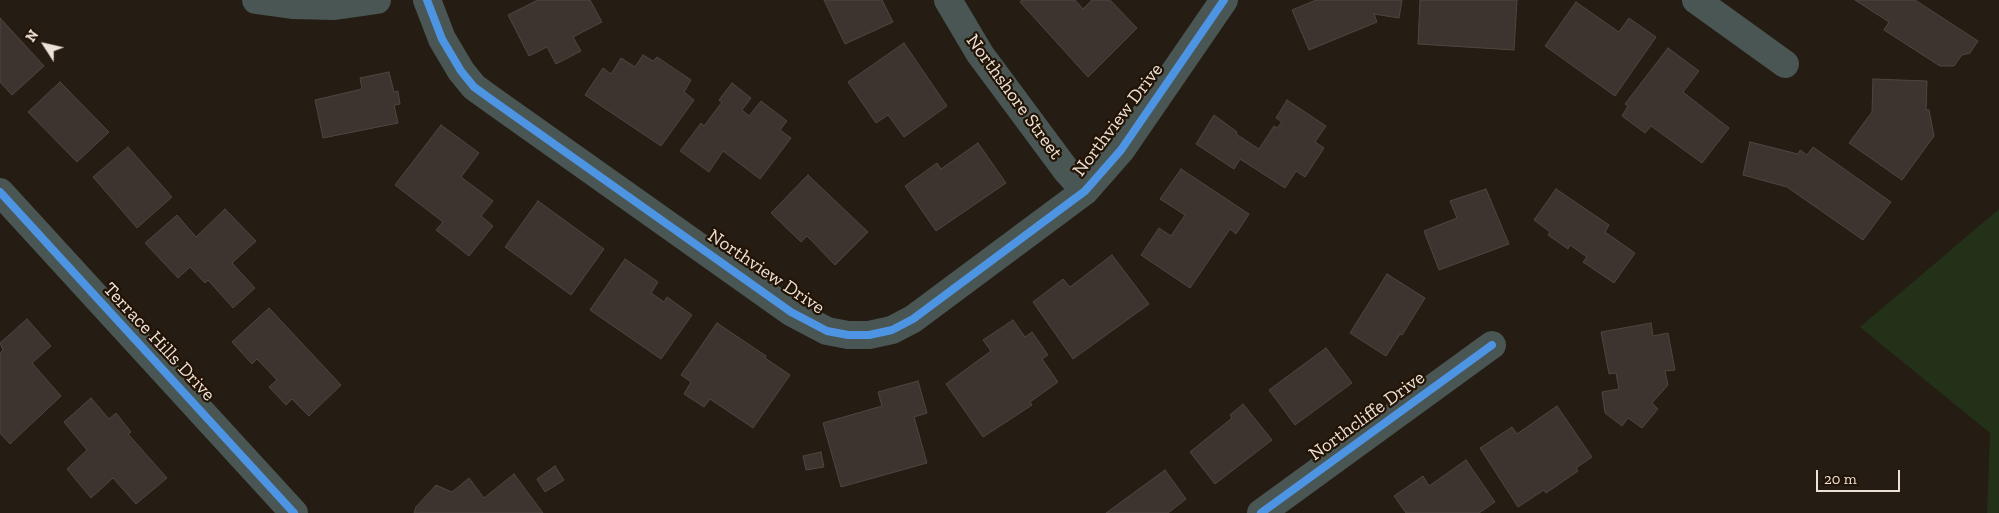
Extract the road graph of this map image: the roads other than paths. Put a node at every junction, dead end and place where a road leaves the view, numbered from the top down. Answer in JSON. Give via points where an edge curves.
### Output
{"nodes":[{"id":1,"x":256,"y":0,"type":"edge"},
{"id":2,"x":377,"y":0,"type":"edge"},
{"id":3,"x":427,"y":0,"type":"edge"},
{"id":4,"x":948,"y":0,"type":"edge"},
{"id":5,"x":1224,"y":0,"type":"edge"},
{"id":6,"x":1696,"y":0,"type":"edge"},
{"id":7,"x":1785,"y":64,"type":"dead end"},
{"id":8,"x":1085,"y":191,"type":"junction"},
{"id":9,"x":0,"y":192,"type":"edge"},
{"id":10,"x":1492,"y":345,"type":"dead end"},
{"id":11,"x":294,"y":513,"type":"edge"},
{"id":12,"x":1261,"y":513,"type":"edge"}],
"edges":[{"from":1,"to":2,"type":"street","via":[[334,6]]},
{"from":3,"to":8,"type":"street","name":"Northview Drive","via":[[451,55],[474,87],[783,306],[827,331],[848,336],[870,336],[892,330],[913,319]]},
{"from":4,"to":8,"type":"street","name":"Northshore Street","via":[[980,54]]},
{"from":5,"to":8,"type":"street","name":"Northview Drive","via":[[1121,150]]},
{"from":6,"to":7,"type":"street"},
{"from":9,"to":11,"type":"street","name":"Terrace Hills Drive"},
{"from":10,"to":12,"type":"street","name":"Northcliffe Drive"}]}
